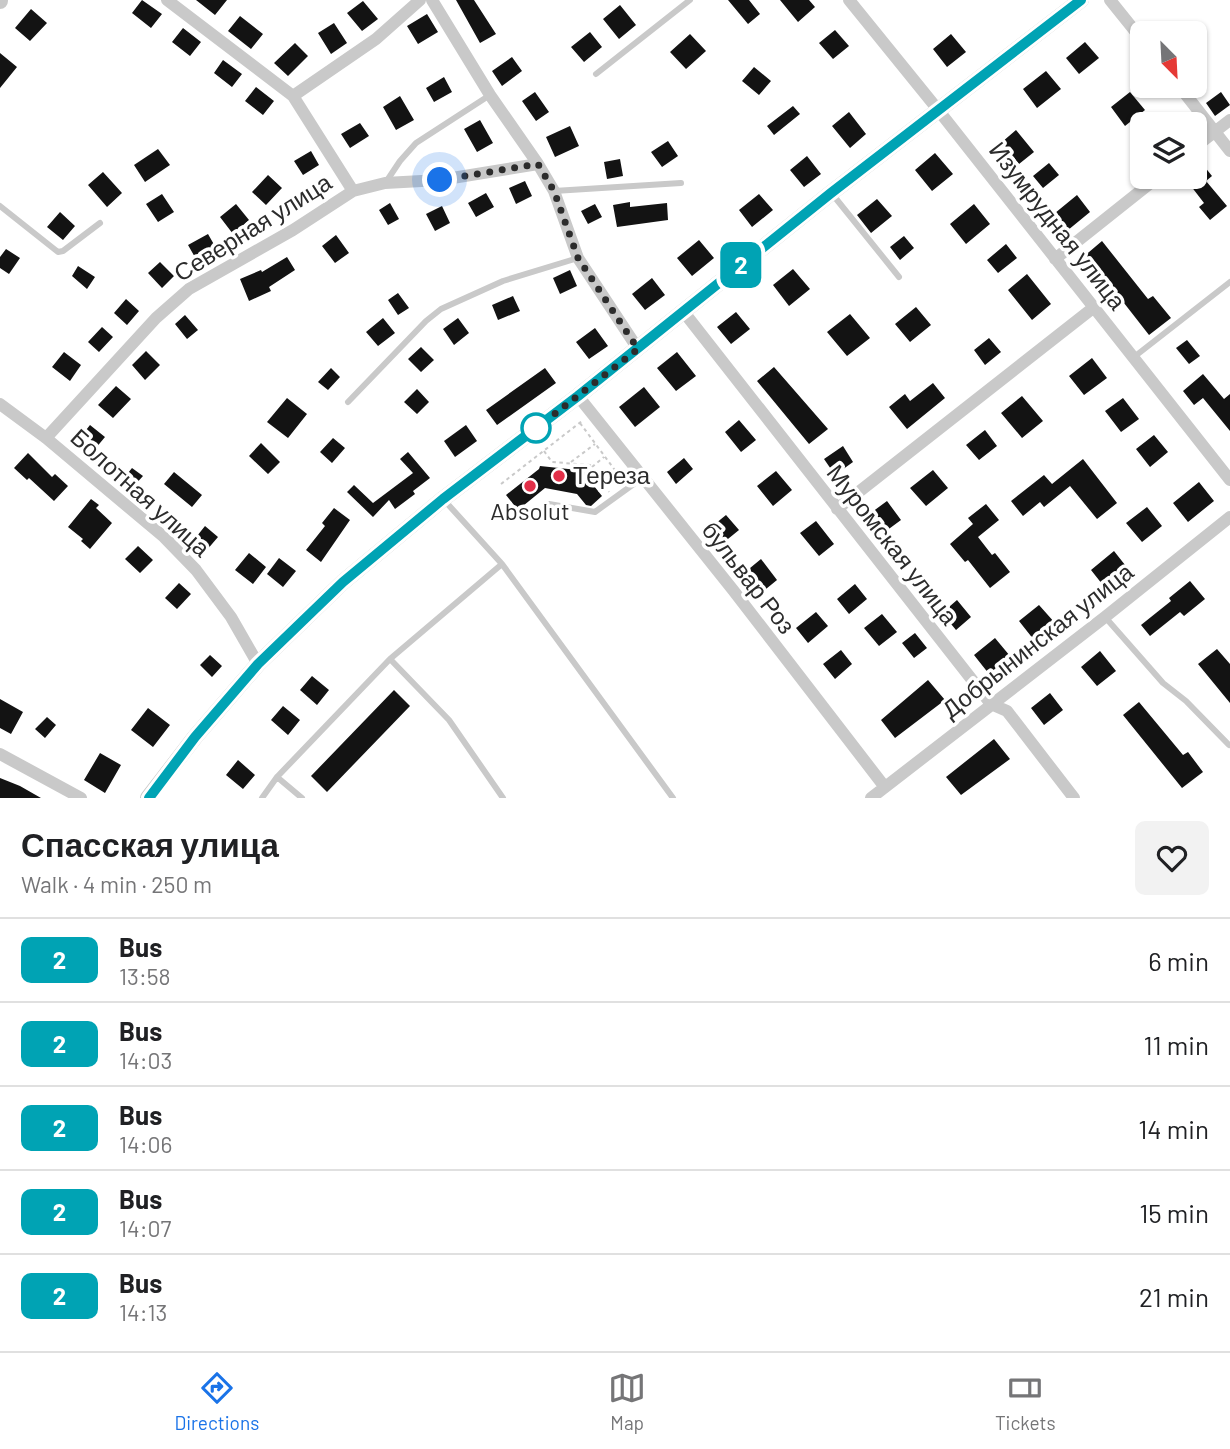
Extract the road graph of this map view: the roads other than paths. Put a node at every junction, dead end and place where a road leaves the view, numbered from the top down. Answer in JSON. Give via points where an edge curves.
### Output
{"nodes":[{"id":1,"x":167,"y":0,"type":"edge"},
{"id":2,"x":420,"y":0,"type":"edge"},
{"id":3,"x":432,"y":0,"type":"edge"},
{"id":4,"x":690,"y":0,"type":"edge"},
{"id":5,"x":849,"y":0,"type":"edge"},
{"id":6,"x":1081,"y":0,"type":"edge"},
{"id":7,"x":1110,"y":0,"type":"edge"},
{"id":8,"x":1130,"y":25,"type":"edge"},
{"id":9,"x":596,"y":74,"type":"dead end"},
{"id":10,"x":491,"y":95,"type":"junction"},
{"id":11,"x":293,"y":96,"type":"junction"},
{"id":12,"x":1188,"y":98,"type":"edge"},
{"id":13,"x":939,"y":111,"type":"junction"},
{"id":14,"x":1230,"y":120,"type":"edge"},
{"id":15,"x":1215,"y":131,"type":"junction"},
{"id":16,"x":1207,"y":137,"type":"edge"},
{"id":17,"x":1230,"y":151,"type":"edge"},
{"id":18,"x":538,"y":164,"type":"junction"},
{"id":19,"x":385,"y":183,"type":"junction"},
{"id":20,"x":681,"y":183,"type":"dead end"},
{"id":21,"x":1143,"y":189,"type":"edge"},
{"id":22,"x":353,"y":191,"type":"junction"},
{"id":23,"x":554,"y":191,"type":"junction"},
{"id":24,"x":831,"y":193,"type":"junction"},
{"id":25,"x":0,"y":206,"type":"edge"},
{"id":26,"x":100,"y":223,"type":"dead end"},
{"id":27,"x":578,"y":258,"type":"junction"},
{"id":28,"x":1055,"y":259,"type":"junction"},
{"id":29,"x":899,"y":277,"type":"dead end"},
{"id":30,"x":1230,"y":282,"type":"edge"},
{"id":31,"x":1093,"y":308,"type":"junction"},
{"id":32,"x":683,"y":311,"type":"junction"},
{"id":33,"x":638,"y":349,"type":"junction"},
{"id":34,"x":1134,"y":357,"type":"junction"},
{"id":35,"x":578,"y":396,"type":"junction"},
{"id":36,"x":348,"y":402,"type":"dead end"},
{"id":37,"x":0,"y":404,"type":"edge"},
{"id":38,"x":46,"y":438,"type":"junction"},
{"id":39,"x":642,"y":478,"type":"junction"},
{"id":40,"x":1230,"y":480,"type":"edge"},
{"id":41,"x":443,"y":499,"type":"junction"},
{"id":42,"x":549,"y":504,"type":"dead end"},
{"id":43,"x":837,"y":509,"type":"junction"},
{"id":44,"x":1230,"y":517,"type":"edge"},
{"id":45,"x":502,"y":565,"type":"junction"},
{"id":46,"x":1105,"y":617,"type":"junction"},
{"id":47,"x":390,"y":659,"type":"junction"},
{"id":48,"x":258,"y":664,"type":"junction"},
{"id":49,"x":991,"y":704,"type":"junction"},
{"id":50,"x":1229,"y":745,"type":"edge"},
{"id":51,"x":0,"y":754,"type":"edge"},
{"id":52,"x":277,"y":777,"type":"junction"},
{"id":53,"x":884,"y":786,"type":"junction"},
{"id":54,"x":81,"y":798,"type":"edge"},
{"id":55,"x":149,"y":798,"type":"edge"},
{"id":56,"x":262,"y":798,"type":"edge"},
{"id":57,"x":302,"y":798,"type":"edge"},
{"id":58,"x":503,"y":798,"type":"edge"},
{"id":59,"x":673,"y":798,"type":"edge"},
{"id":60,"x":871,"y":798,"type":"edge"},
{"id":61,"x":1074,"y":798,"type":"edge"}],
"edges":[{"from":1,"to":11,"type":"street"},
{"from":2,"to":11,"type":"street","via":[[376,39]]},
{"from":3,"to":10,"type":"street"},
{"from":4,"to":9,"type":"lane"},
{"from":5,"to":13,"type":"street","name":"Изумрудная улица"},
{"from":6,"to":13,"type":"street"},
{"from":7,"to":8,"type":"street"},
{"from":10,"to":18,"type":"street"},
{"from":10,"to":19,"type":"lane","via":[[416,142]]},
{"from":11,"to":22,"type":"street"},
{"from":12,"to":15,"type":"street"},
{"from":13,"to":24,"type":"street"},
{"from":13,"to":28,"type":"street","name":"Изумрудная улица"},
{"from":14,"to":15,"type":"street"},
{"from":15,"to":16,"type":"street"},
{"from":15,"to":17,"type":"street"},
{"from":18,"to":19,"type":"street","name":"Северная улица","via":[[440,180]]},
{"from":18,"to":23,"type":"street"},
{"from":19,"to":22,"type":"street","name":"Северная улица"},
{"from":20,"to":23,"type":"lane"},
{"from":21,"to":28,"type":"street"},
{"from":22,"to":38,"type":"street","name":"Северная улица","via":[[189,289],[156,318]]},
{"from":23,"to":27,"type":"street"},
{"from":24,"to":29,"type":"lane"},
{"from":24,"to":32,"type":"street"},
{"from":25,"to":26,"type":"lane","via":[[60,252]]},
{"from":27,"to":33,"type":"street"},
{"from":27,"to":36,"type":"lane","via":[[503,281],[441,309]]},
{"from":28,"to":31,"type":"street","name":"Изумрудная улица"},
{"from":30,"to":34,"type":"lane"},
{"from":31,"to":34,"type":"street","name":"Изумрудная улица"},
{"from":31,"to":43,"type":"street"},
{"from":32,"to":33,"type":"street"},
{"from":32,"to":43,"type":"street","name":"Муромская улица"},
{"from":33,"to":35,"type":"street"},
{"from":34,"to":40,"type":"street","name":"Изумрудная улица"},
{"from":35,"to":39,"type":"street","name":"бульвар Роз"},
{"from":35,"to":41,"type":"street"},
{"from":37,"to":38,"type":"street","name":"Болотная улица"},
{"from":38,"to":48,"type":"street","name":"Болотная улица","via":[[197,570]]},
{"from":39,"to":42,"type":"lane","via":[[595,512]]},
{"from":39,"to":53,"type":"street","name":"бульвар Роз"},
{"from":41,"to":45,"type":"lane"},
{"from":41,"to":48,"type":"street","via":[[343,582]]},
{"from":43,"to":49,"type":"street","name":"Муромская улица"},
{"from":44,"to":46,"type":"street","name":"Добрынинская улица"},
{"from":45,"to":47,"type":"lane"},
{"from":45,"to":59,"type":"lane"},
{"from":46,"to":49,"type":"street","name":"Добрынинская улица"},
{"from":46,"to":50,"type":"lane","via":[[1163,683]]},
{"from":47,"to":52,"type":"lane"},
{"from":47,"to":58,"type":"lane","via":[[449,720]]},
{"from":48,"to":55,"type":"street"},
{"from":49,"to":53,"type":"street","name":"Добрынинская улица"},
{"from":49,"to":61,"type":"street","name":"Муромская улица","via":[[1006,711]]},
{"from":51,"to":54,"type":"street"},
{"from":52,"to":56,"type":"lane"},
{"from":52,"to":57,"type":"lane"},
{"from":53,"to":60,"type":"street","name":"Добрынинская улица"}]}
